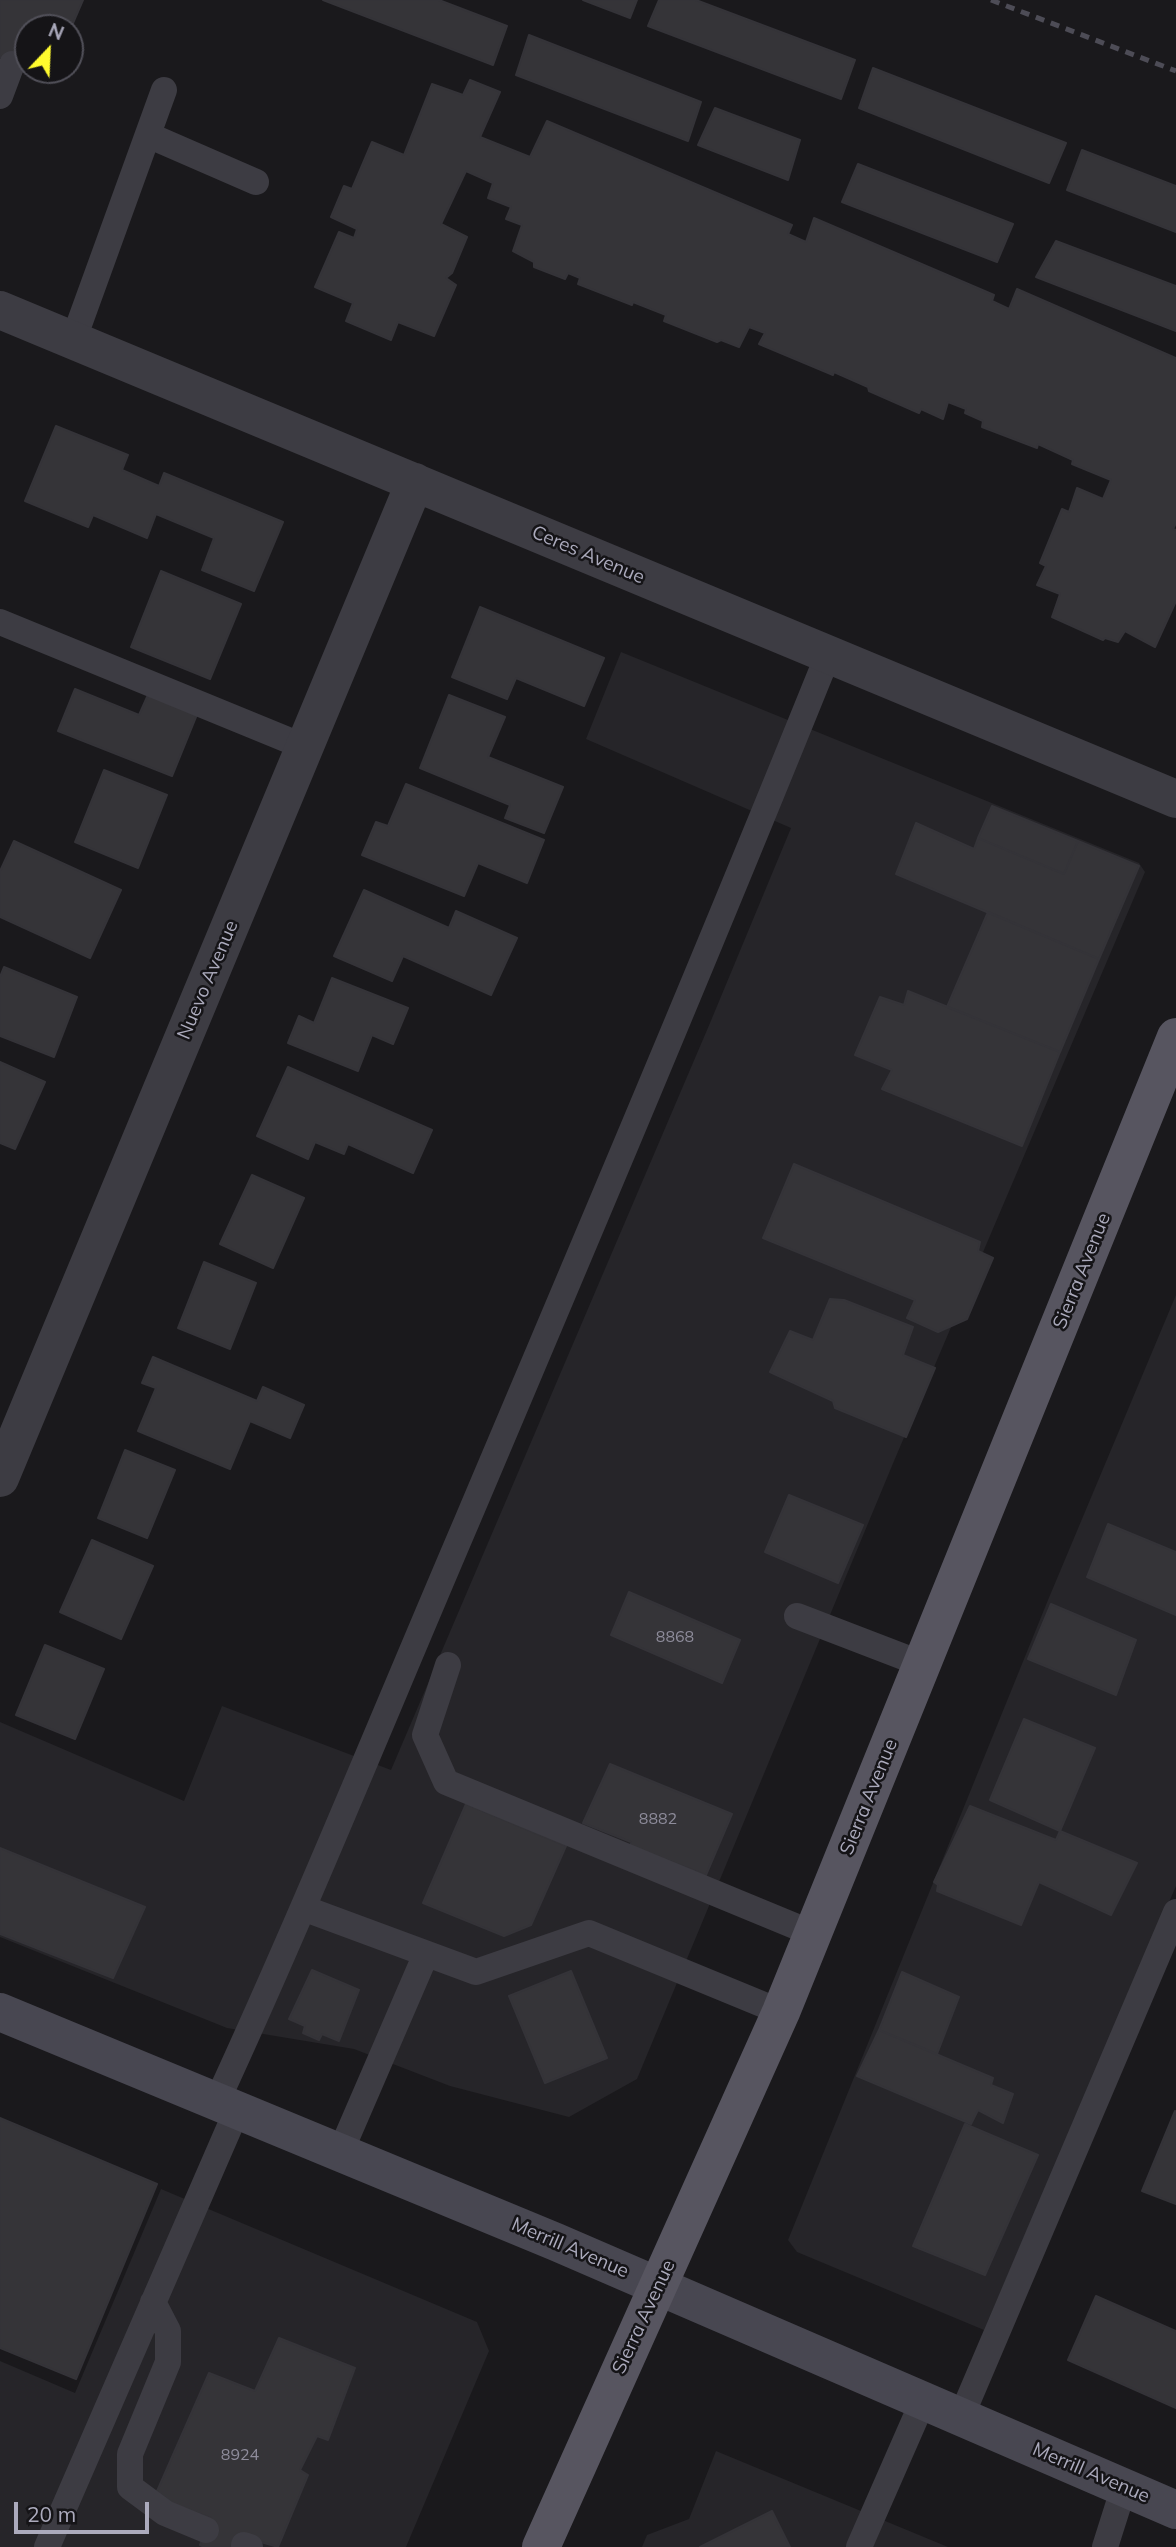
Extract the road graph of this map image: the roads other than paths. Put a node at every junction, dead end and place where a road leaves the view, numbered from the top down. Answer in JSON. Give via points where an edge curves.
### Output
{"nodes":[{"id":1,"x":12,"y":64,"type":"dead end"},
{"id":2,"x":163,"y":90,"type":"dead end"},
{"id":3,"x":0,"y":96,"type":"edge"},
{"id":4,"x":148,"y":135,"type":"junction"},
{"id":5,"x":256,"y":182,"type":"dead end"},
{"id":6,"x":0,"y":310,"type":"edge"},
{"id":7,"x":73,"y":341,"type":"junction"},
{"id":8,"x":415,"y":482,"type":"junction"},
{"id":9,"x":0,"y":622,"type":"edge"},
{"id":10,"x":828,"y":655,"type":"junction"},
{"id":11,"x":305,"y":747,"type":"junction"},
{"id":12,"x":1176,"y":799,"type":"edge"},
{"id":13,"x":1176,"y":1037,"type":"edge"},
{"id":14,"x":0,"y":1478,"type":"edge"},
{"id":15,"x":797,"y":1616,"type":"dead end"},
{"id":16,"x":922,"y":1664,"type":"junction"},
{"id":17,"x":448,"y":1665,"type":"dead end"},
{"id":18,"x":303,"y":1908,"type":"junction"},
{"id":19,"x":1176,"y":1912,"type":"edge"},
{"id":20,"x":814,"y":1934,"type":"junction"},
{"id":21,"x":426,"y":1954,"type":"junction"},
{"id":22,"x":0,"y":2012,"type":"edge"},
{"id":23,"x":781,"y":2012,"type":"junction"},
{"id":24,"x":227,"y":2106,"type":"junction"},
{"id":25,"x":340,"y":2153,"type":"junction"},
{"id":26,"x":658,"y":2285,"type":"junction"},
{"id":27,"x":153,"y":2302,"type":"junction"},
{"id":28,"x":923,"y":2401,"type":"junction"},
{"id":29,"x":961,"y":2417,"type":"junction"},
{"id":30,"x":1124,"y":2487,"type":"junction"},
{"id":31,"x":1176,"y":2510,"type":"edge"},
{"id":32,"x":206,"y":2530,"type":"dead end"},
{"id":33,"x":47,"y":2547,"type":"edge"},
{"id":34,"x":541,"y":2547,"type":"edge"},
{"id":35,"x":859,"y":2547,"type":"edge"},
{"id":36,"x":1105,"y":2547,"type":"edge"}],
"edges":[{"from":1,"to":3,"type":"lane"},
{"from":2,"to":4,"type":"lane"},
{"from":4,"to":5,"type":"lane"},
{"from":4,"to":7,"type":"lane"},
{"from":6,"to":7,"type":"street","name":"Ceres Avenue"},
{"from":7,"to":8,"type":"street","name":"Ceres Avenue"},
{"from":8,"to":10,"type":"street","name":"Ceres Avenue"},
{"from":8,"to":11,"type":"street","name":"Nuevo Avenue"},
{"from":9,"to":11,"type":"lane"},
{"from":10,"to":12,"type":"street","name":"Ceres Avenue"},
{"from":10,"to":18,"type":"lane","via":[[709,949]]},
{"from":11,"to":14,"type":"street","name":"Nuevo Avenue"},
{"from":13,"to":16,"type":"main road","name":"Sierra Avenue"},
{"from":15,"to":16,"type":"lane"},
{"from":16,"to":20,"type":"main road","name":"Sierra Avenue"},
{"from":17,"to":20,"type":"lane","via":[[425,1735],[446,1782]]},
{"from":18,"to":21,"type":"lane"},
{"from":18,"to":24,"type":"lane"},
{"from":19,"to":29,"type":"lane"},
{"from":20,"to":23,"type":"main road","name":"Sierra Avenue"},
{"from":21,"to":23,"type":"lane","via":[[476,1972],[589,1933]]},
{"from":21,"to":25,"type":"lane"},
{"from":22,"to":24,"type":"main road","name":"Merrill Avenue"},
{"from":23,"to":26,"type":"main road","name":"Sierra Avenue"},
{"from":24,"to":25,"type":"main road","name":"Merrill Avenue"},
{"from":24,"to":27,"type":"lane"},
{"from":25,"to":26,"type":"main road","name":"Merrill Avenue"},
{"from":26,"to":28,"type":"main road","name":"Merrill Avenue"},
{"from":26,"to":34,"type":"main road","name":"Sierra Avenue"},
{"from":27,"to":32,"type":"lane","via":[[168,2331],[168,2362],[130,2454],[130,2487],[166,2513]]},
{"from":27,"to":33,"type":"lane"},
{"from":28,"to":29,"type":"main road","name":"Merrill Avenue"},
{"from":28,"to":35,"type":"lane"},
{"from":29,"to":30,"type":"main road","name":"Merrill Avenue"},
{"from":30,"to":31,"type":"main road","name":"Merrill Avenue"},
{"from":30,"to":36,"type":"lane"}]}
